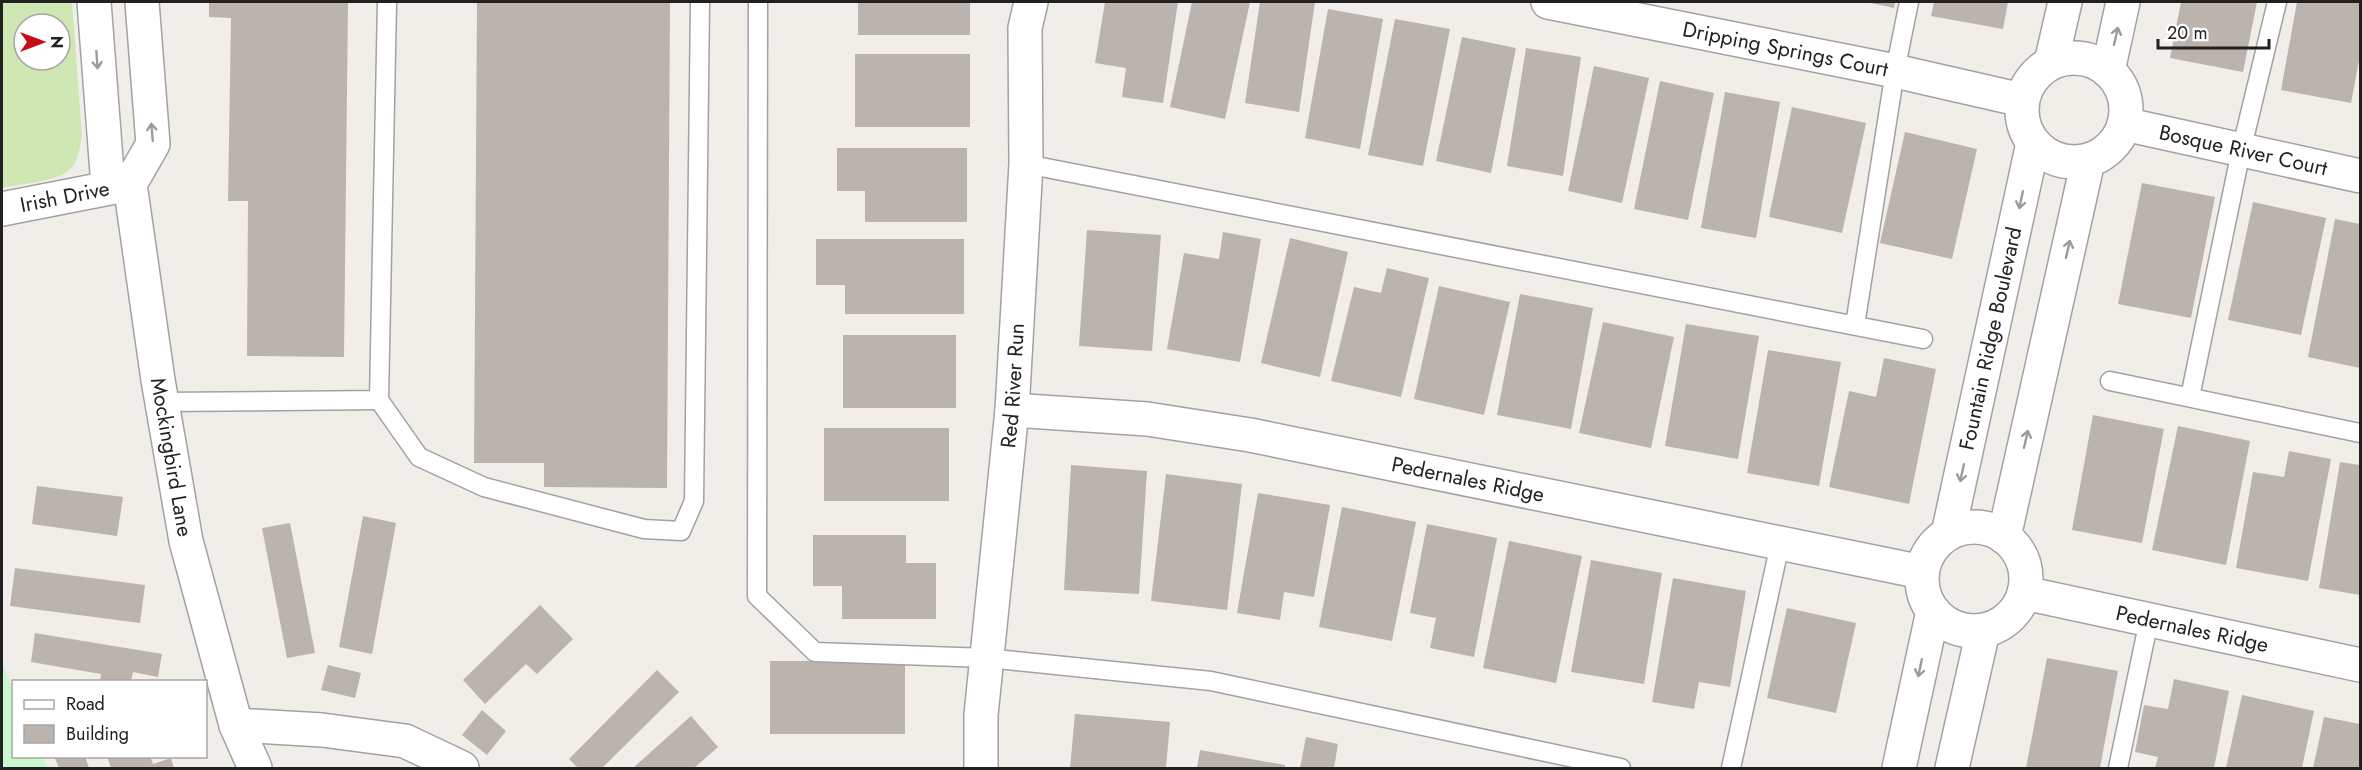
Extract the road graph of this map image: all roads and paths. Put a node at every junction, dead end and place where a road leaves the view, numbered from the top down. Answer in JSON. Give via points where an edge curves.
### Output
{"nodes":[{"id":1,"x":94,"y":2,"type":"edge"},
{"id":2,"x":142,"y":2,"type":"edge"},
{"id":3,"x":387,"y":2,"type":"edge"},
{"id":4,"x":700,"y":2,"type":"edge"},
{"id":5,"x":758,"y":2,"type":"edge"},
{"id":6,"x":1031,"y":2,"type":"edge"},
{"id":7,"x":1548,"y":2,"type":"edge"},
{"id":8,"x":1909,"y":2,"type":"edge"},
{"id":9,"x":2064,"y":2,"type":"edge"},
{"id":10,"x":2123,"y":2,"type":"edge"},
{"id":11,"x":2277,"y":2,"type":"edge"},
{"id":12,"x":2051,"y":63,"type":"junction"},
{"id":13,"x":1895,"y":71,"type":"junction"},
{"id":14,"x":2108,"y":71,"type":"junction"},
{"id":15,"x":2022,"y":100,"type":"junction"},
{"id":16,"x":2124,"y":124,"type":"junction"},
{"id":17,"x":2033,"y":143,"type":"junction"},
{"id":18,"x":2241,"y":151,"type":"junction"},
{"id":19,"x":2088,"y":160,"type":"junction"},
{"id":20,"x":1026,"y":164,"type":"junction"},
{"id":21,"x":2361,"y":176,"type":"edge"},
{"id":22,"x":130,"y":184,"type":"junction"},
{"id":23,"x":2,"y":209,"type":"edge"},
{"id":24,"x":1855,"y":326,"type":"junction"},
{"id":25,"x":1923,"y":339,"type":"dead end"},
{"id":26,"x":2110,"y":381,"type":"dead end"},
{"id":27,"x":2190,"y":397,"type":"junction"},
{"id":28,"x":379,"y":400,"type":"junction"},
{"id":29,"x":162,"y":402,"type":"junction"},
{"id":30,"x":1012,"y":410,"type":"junction"},
{"id":31,"x":2361,"y":433,"type":"edge"},
{"id":32,"x":1948,"y":534,"type":"junction"},
{"id":33,"x":2004,"y":537,"type":"junction"},
{"id":34,"x":1779,"y":544,"type":"junction"},
{"id":35,"x":1923,"y":572,"type":"junction"},
{"id":36,"x":2024,"y":593,"type":"junction"},
{"id":37,"x":1933,"y":611,"type":"junction"},
{"id":38,"x":2149,"y":620,"type":"junction"},
{"id":39,"x":1983,"y":631,"type":"junction"},
{"id":40,"x":987,"y":658,"type":"junction"},
{"id":41,"x":2361,"y":665,"type":"edge"},
{"id":42,"x":236,"y":725,"type":"junction"},
{"id":43,"x":255,"y":768,"type":"edge"},
{"id":44,"x":462,"y":768,"type":"edge"},
{"id":45,"x":981,"y":768,"type":"edge"},
{"id":46,"x":1621,"y":768,"type":"edge"},
{"id":47,"x":1731,"y":768,"type":"edge"},
{"id":48,"x":1899,"y":768,"type":"edge"},
{"id":49,"x":1952,"y":768,"type":"edge"},
{"id":50,"x":2118,"y":768,"type":"edge"}],
"edges":[{"from":1,"to":22,"type":"street","one_way":true,"via":[[107,173]]},
{"from":22,"to":2,"type":"street","one_way":true,"via":[[153,144]]},
{"from":3,"to":28,"type":"lane"},
{"from":4,"to":28,"type":"lane","via":[[694,501],[681,531],[644,529],[483,487],[419,457]]},
{"from":5,"to":40,"type":"lane","via":[[757,596],[815,652]]},
{"from":6,"to":20,"type":"street","name":"Red River Run","via":[[1025,28]]},
{"from":7,"to":13,"type":"street","name":"Dripping Springs Court"},
{"from":8,"to":13,"type":"lane"},
{"from":9,"to":12,"type":"street"},
{"from":14,"to":10,"type":"street","one_way":true},
{"from":11,"to":18,"type":"lane"},
{"from":12,"to":14,"type":"street","via":[[2080,59]]},
{"from":12,"to":15,"type":"street","via":[[2032,78]]},
{"from":13,"to":15,"type":"street","name":"Dripping Springs Court"},
{"from":13,"to":24,"type":"lane"},
{"from":14,"to":16,"type":"street","via":[[2122,89]]},
{"from":15,"to":17,"type":"street","via":[[2023,123]]},
{"from":16,"to":18,"type":"street","name":"Bosque River Court"},
{"from":16,"to":19,"type":"street","via":[[2111,147]]},
{"from":17,"to":19,"type":"street","via":[[2058,160]]},
{"from":17,"to":32,"type":"street","name":"Fountain Ridge Boulevard","one_way":true},
{"from":18,"to":21,"type":"street","name":"Bosque River Court"},
{"from":18,"to":27,"type":"lane"},
{"from":33,"to":19,"type":"street","one_way":true},
{"from":20,"to":24,"type":"lane"},
{"from":20,"to":30,"type":"street","name":"Red River Run"},
{"from":22,"to":23,"type":"street","name":"Irish Drive"},
{"from":22,"to":29,"type":"street","name":"Mockingbird Lane"},
{"from":24,"to":25,"type":"lane"},
{"from":26,"to":27,"type":"lane"},
{"from":27,"to":31,"type":"lane"},
{"from":28,"to":29,"type":"lane"},
{"from":29,"to":42,"type":"street","name":"Mockingbird Lane","via":[[186,541]]},
{"from":30,"to":34,"type":"street","name":"Pedernales Ridge","via":[[1147,418],[1250,435]]},
{"from":30,"to":40,"type":"street","name":"Red River Run"},
{"from":32,"to":33,"type":"street","via":[[1959,529],[1983,528]]},
{"from":32,"to":35,"type":"street","name":"Fountain Ridge Boulevard","via":[[1931,550]]},
{"from":33,"to":36,"type":"street","via":[[2023,562]]},
{"from":34,"to":35,"type":"street","name":"Pedernales Ridge"},
{"from":34,"to":47,"type":"lane"},
{"from":35,"to":37,"type":"street","via":[[1924,593]]},
{"from":36,"to":38,"type":"street","name":"Pedernales Ridge"},
{"from":36,"to":39,"type":"street","via":[[2013,614]]},
{"from":37,"to":39,"type":"street","via":[[1955,628]]},
{"from":37,"to":48,"type":"street","one_way":true},
{"from":38,"to":41,"type":"street","name":"Pedernales Ridge"},
{"from":38,"to":50,"type":"lane"},
{"from":39,"to":49,"type":"street"},
{"from":40,"to":45,"type":"street","name":"Red River Run"},
{"from":40,"to":46,"type":"lane","via":[[1211,681]]},
{"from":42,"to":43,"type":"street","name":"Mockingbird Lane"},
{"from":42,"to":44,"type":"street","via":[[322,730],[405,741]]}]}
